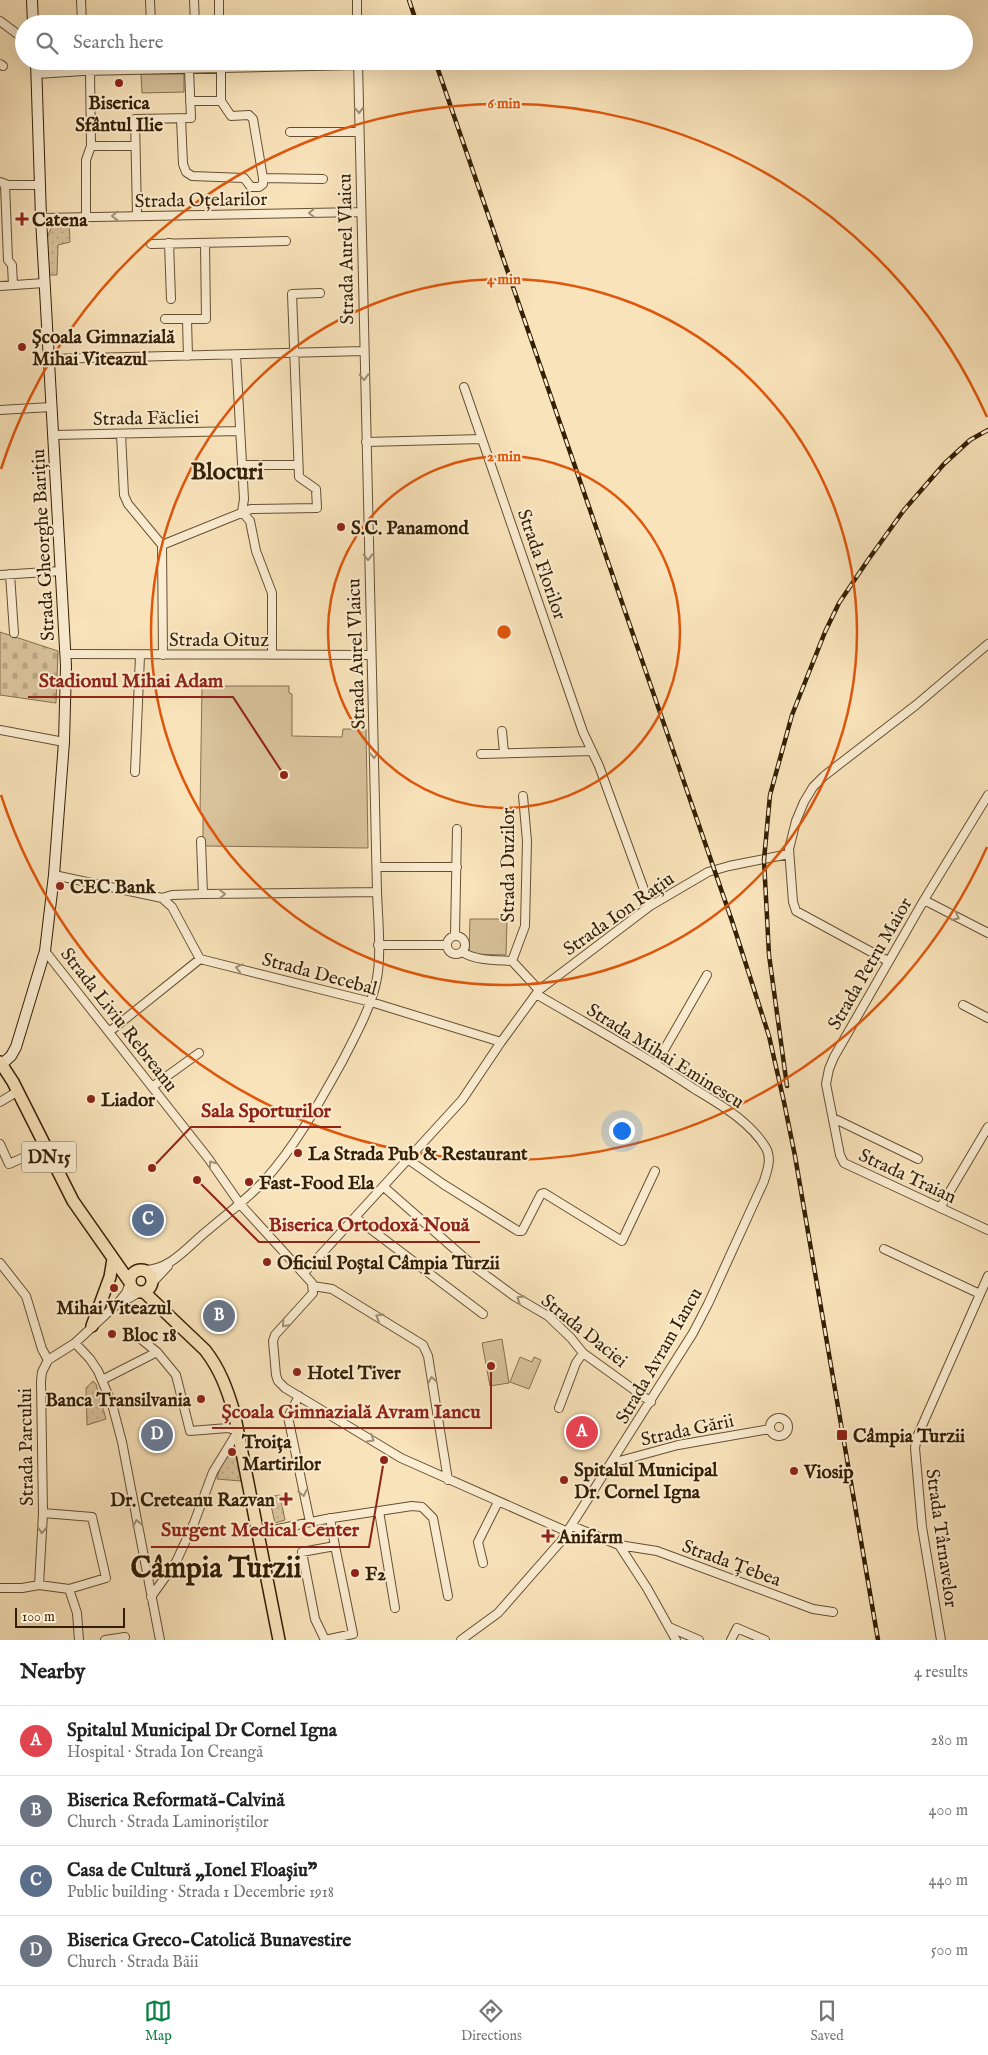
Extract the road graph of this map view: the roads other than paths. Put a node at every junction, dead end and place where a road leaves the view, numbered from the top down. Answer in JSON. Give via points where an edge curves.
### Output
{"nodes":[{"id":1,"x":32,"y":0,"type":"edge"},
{"id":2,"x":81,"y":0,"type":"edge"},
{"id":3,"x":150,"y":0,"type":"edge"},
{"id":4,"x":194,"y":0,"type":"edge"},
{"id":5,"x":219,"y":0,"type":"edge"},
{"id":6,"x":357,"y":0,"type":"edge"},
{"id":7,"x":33,"y":15,"type":"edge"},
{"id":8,"x":82,"y":15,"type":"edge"},
{"id":9,"x":151,"y":15,"type":"edge"},
{"id":10,"x":195,"y":15,"type":"edge"},
{"id":11,"x":219,"y":15,"type":"edge"},
{"id":12,"x":357,"y":15,"type":"edge"},
{"id":13,"x":1,"y":26,"type":"edge"},
{"id":14,"x":15,"y":34,"type":"edge"},
{"id":15,"x":37,"y":70,"type":"edge"},
{"id":16,"x":99,"y":70,"type":"edge"},
{"id":17,"x":190,"y":70,"type":"edge"},
{"id":18,"x":221,"y":70,"type":"edge"},
{"id":19,"x":358,"y":70,"type":"edge"},
{"id":20,"x":86,"y":71,"type":"junction"},
{"id":21,"x":37,"y":74,"type":"junction"},
{"id":22,"x":190,"y":100,"type":"junction"},
{"id":23,"x":221,"y":100,"type":"junction"},
{"id":24,"x":181,"y":118,"type":"junction"},
{"id":25,"x":290,"y":132,"type":"dead end"},
{"id":26,"x":359,"y":132,"type":"junction"},
{"id":27,"x":91,"y":146,"type":"junction"},
{"id":28,"x":135,"y":146,"type":"junction"},
{"id":29,"x":262,"y":178,"type":"junction"},
{"id":30,"x":323,"y":179,"type":"dead end"},
{"id":31,"x":3,"y":183,"type":"edge"},
{"id":32,"x":40,"y":185,"type":"junction"},
{"id":33,"x":361,"y":212,"type":"junction"},
{"id":34,"x":137,"y":216,"type":"junction"},
{"id":35,"x":86,"y":217,"type":"junction"},
{"id":36,"x":41,"y":218,"type":"junction"},
{"id":37,"x":286,"y":241,"type":"dead end"},
{"id":38,"x":169,"y":243,"type":"junction"},
{"id":39,"x":205,"y":243,"type":"junction"},
{"id":40,"x":151,"y":244,"type":"dead end"},
{"id":41,"x":44,"y":283,"type":"junction"},
{"id":42,"x":13,"y":285,"type":"junction"},
{"id":43,"x":0,"y":286,"type":"edge"},
{"id":44,"x":320,"y":294,"type":"dead end"},
{"id":45,"x":171,"y":300,"type":"dead end"},
{"id":46,"x":164,"y":319,"type":"dead end"},
{"id":47,"x":187,"y":320,"type":"junction"},
{"id":48,"x":364,"y":351,"type":"junction"},
{"id":49,"x":293,"y":354,"type":"junction"},
{"id":50,"x":188,"y":356,"type":"junction"},
{"id":51,"x":236,"y":356,"type":"junction"},
{"id":52,"x":49,"y":359,"type":"junction"},
{"id":53,"x":464,"y":387,"type":"dead end"},
{"id":54,"x":51,"y":407,"type":"junction"},
{"id":55,"x":0,"y":410,"type":"edge"},
{"id":56,"x":240,"y":430,"type":"junction"},
{"id":57,"x":121,"y":434,"type":"junction"},
{"id":58,"x":53,"y":435,"type":"junction"},
{"id":59,"x":482,"y":439,"type":"junction"},
{"id":60,"x":366,"y":442,"type":"junction"},
{"id":61,"x":298,"y":465,"type":"junction"},
{"id":62,"x":242,"y":466,"type":"junction"},
{"id":63,"x":242,"y":512,"type":"junction"},
{"id":64,"x":162,"y":545,"type":"junction"},
{"id":65,"x":61,"y":571,"type":"junction"},
{"id":66,"x":10,"y":574,"type":"junction"},
{"id":67,"x":0,"y":575,"type":"edge"},
{"id":68,"x":14,"y":633,"type":"dead end"},
{"id":69,"x":988,"y":644,"type":"edge"},
{"id":70,"x":66,"y":654,"type":"junction"},
{"id":71,"x":163,"y":655,"type":"junction"},
{"id":72,"x":272,"y":655,"type":"junction"},
{"id":73,"x":140,"y":656,"type":"junction"},
{"id":74,"x":371,"y":656,"type":"junction"},
{"id":75,"x":0,"y":730,"type":"edge"},
{"id":76,"x":502,"y":731,"type":"dead end"},
{"id":77,"x":64,"y":742,"type":"junction"},
{"id":78,"x":592,"y":751,"type":"junction"},
{"id":79,"x":504,"y":753,"type":"junction"},
{"id":80,"x":481,"y":754,"type":"dead end"},
{"id":81,"x":136,"y":772,"type":"dead end"},
{"id":82,"x":988,"y":795,"type":"edge"},
{"id":83,"x":523,"y":796,"type":"dead end"},
{"id":84,"x":457,"y":829,"type":"dead end"},
{"id":85,"x":202,"y":841,"type":"dead end"},
{"id":86,"x":789,"y":854,"type":"junction"},
{"id":87,"x":377,"y":867,"type":"junction"},
{"id":88,"x":457,"y":867,"type":"junction"},
{"id":89,"x":54,"y":875,"type":"junction"},
{"id":90,"x":377,"y":892,"type":"junction"},
{"id":91,"x":202,"y":894,"type":"junction"},
{"id":92,"x":162,"y":898,"type":"junction"},
{"id":93,"x":924,"y":900,"type":"junction"},
{"id":94,"x":650,"y":906,"type":"junction"},
{"id":95,"x":988,"y":934,"type":"edge"},
{"id":96,"x":455,"y":935,"type":"junction"},
{"id":97,"x":378,"y":945,"type":"junction"},
{"id":98,"x":446,"y":945,"type":"junction"},
{"id":99,"x":45,"y":951,"type":"junction"},
{"id":100,"x":462,"y":952,"type":"junction"},
{"id":101,"x":200,"y":959,"type":"junction"},
{"id":102,"x":512,"y":961,"type":"junction"},
{"id":103,"x":888,"y":961,"type":"junction"},
{"id":104,"x":707,"y":975,"type":"dead end"},
{"id":105,"x":538,"y":992,"type":"junction"},
{"id":106,"x":371,"y":1002,"type":"junction"},
{"id":107,"x":963,"y":1005,"type":"dead end"},
{"id":108,"x":988,"y":1018,"type":"edge"},
{"id":109,"x":109,"y":1032,"type":"junction"},
{"id":110,"x":501,"y":1042,"type":"junction"},
{"id":111,"x":199,"y":1053,"type":"dead end"},
{"id":112,"x":1,"y":1063,"type":"edge"},
{"id":113,"x":656,"y":1064,"type":"junction"},
{"id":114,"x":152,"y":1087,"type":"junction"},
{"id":115,"x":18,"y":1091,"type":"junction"},
{"id":116,"x":0,"y":1102,"type":"edge"},
{"id":117,"x":832,"y":1118,"type":"junction"},
{"id":118,"x":988,"y":1127,"type":"edge"},
{"id":119,"x":0,"y":1144,"type":"edge"},
{"id":120,"x":45,"y":1148,"type":"junction"},
{"id":121,"x":768,"y":1155,"type":"joint"},
{"id":122,"x":2,"y":1156,"type":"edge"},
{"id":123,"x":918,"y":1158,"type":"dead end"},
{"id":124,"x":842,"y":1159,"type":"joint"},
{"id":125,"x":409,"y":1160,"type":"junction"},
{"id":126,"x":655,"y":1171,"type":"dead end"},
{"id":127,"x":384,"y":1187,"type":"junction"},
{"id":128,"x":240,"y":1204,"type":"junction"},
{"id":129,"x":940,"y":1208,"type":"junction"},
{"id":130,"x":356,"y":1218,"type":"junction"},
{"id":131,"x":988,"y":1229,"type":"edge"},
{"id":132,"x":104,"y":1245,"type":"junction"},
{"id":133,"x":884,"y":1249,"type":"dead end"},
{"id":134,"x":113,"y":1259,"type":"junction"},
{"id":135,"x":170,"y":1262,"type":"junction"},
{"id":136,"x":0,"y":1263,"type":"edge"},
{"id":137,"x":143,"y":1270,"type":"junction"},
{"id":138,"x":304,"y":1273,"type":"junction"},
{"id":139,"x":988,"y":1276,"type":"edge"},
{"id":140,"x":130,"y":1282,"type":"junction"},
{"id":141,"x":313,"y":1286,"type":"junction"},
{"id":142,"x":147,"y":1288,"type":"junction"},
{"id":143,"x":980,"y":1294,"type":"junction"},
{"id":144,"x":117,"y":1304,"type":"junction"},
{"id":145,"x":483,"y":1314,"type":"dead end"},
{"id":146,"x":92,"y":1326,"type":"junction"},
{"id":147,"x":137,"y":1336,"type":"dead end"},
{"id":148,"x":75,"y":1343,"type":"junction"},
{"id":149,"x":157,"y":1352,"type":"junction"},
{"id":150,"x":583,"y":1353,"type":"junction"},
{"id":151,"x":48,"y":1360,"type":"junction"},
{"id":152,"x":102,"y":1380,"type":"junction"},
{"id":153,"x":299,"y":1396,"type":"junction"},
{"id":154,"x":651,"y":1402,"type":"junction"},
{"id":155,"x":558,"y":1408,"type":"dead end"},
{"id":156,"x":770,"y":1429,"type":"dead end"},
{"id":157,"x":238,"y":1431,"type":"junction"},
{"id":158,"x":612,"y":1463,"type":"junction"},
{"id":159,"x":448,"y":1480,"type":"junction"},
{"id":160,"x":498,"y":1502,"type":"junction"},
{"id":161,"x":378,"y":1511,"type":"junction"},
{"id":162,"x":43,"y":1514,"type":"junction"},
{"id":163,"x":330,"y":1518,"type":"junction"},
{"id":164,"x":310,"y":1522,"type":"junction"},
{"id":165,"x":570,"y":1529,"type":"junction"},
{"id":166,"x":258,"y":1534,"type":"junction"},
{"id":167,"x":619,"y":1544,"type":"junction"},
{"id":168,"x":334,"y":1546,"type":"junction"},
{"id":169,"x":483,"y":1563,"type":"dead end"},
{"id":170,"x":39,"y":1585,"type":"junction"},
{"id":171,"x":0,"y":1588,"type":"edge"},
{"id":172,"x":69,"y":1589,"type":"junction"},
{"id":173,"x":448,"y":1596,"type":"dead end"},
{"id":174,"x":151,"y":1597,"type":"junction"},
{"id":175,"x":395,"y":1608,"type":"dead end"},
{"id":176,"x":833,"y":1612,"type":"dead end"},
{"id":177,"x":669,"y":1627,"type":"junction"},
{"id":178,"x":125,"y":1637,"type":"dead end"},
{"id":179,"x":79,"y":1640,"type":"edge"},
{"id":180,"x":105,"y":1640,"type":"edge"},
{"id":181,"x":160,"y":1640,"type":"edge"},
{"id":182,"x":279,"y":1640,"type":"edge"},
{"id":183,"x":325,"y":1640,"type":"edge"},
{"id":184,"x":461,"y":1640,"type":"edge"},
{"id":185,"x":676,"y":1640,"type":"edge"},
{"id":186,"x":699,"y":1640,"type":"edge"},
{"id":187,"x":731,"y":1640,"type":"edge"},
{"id":188,"x":765,"y":1640,"type":"edge"},
{"id":189,"x":941,"y":1640,"type":"edge"}],
"edges":[{"from":1,"to":7,"type":"street"},
{"from":2,"to":8,"type":"street"},
{"from":3,"to":9,"type":"street"},
{"from":4,"to":10,"type":"street"},
{"from":5,"to":11,"type":"street"},
{"from":6,"to":12,"type":"street"},
{"from":13,"to":14,"type":"street"},
{"from":15,"to":21,"type":"street","name":"Strada Gheorghe Barițiu"},
{"from":16,"to":20,"type":"street"},
{"from":17,"to":22,"type":"street"},
{"from":18,"to":23,"type":"street"},
{"from":19,"to":26,"type":"street","name":"Strada Aurel Vlaicu","one_way":true},
{"from":20,"to":21,"type":"street"},
{"from":20,"to":27,"type":"street"},
{"from":21,"to":32,"type":"street","name":"Strada Gheorghe Barițiu"},
{"from":22,"to":23,"type":"street"},
{"from":22,"to":24,"type":"street","via":[[191,118]]},
{"from":23,"to":29,"type":"street","via":[[231,116],[249,115],[254,119]]},
{"from":24,"to":28,"type":"street","via":[[135,119]]},
{"from":24,"to":29,"type":"street","via":[[186,172],[192,176],[244,178],[251,187],[263,184]]},
{"from":25,"to":26,"type":"street"},
{"from":26,"to":33,"type":"street","name":"Strada Aurel Vlaicu"},
{"from":27,"to":28,"type":"street"},
{"from":27,"to":35,"type":"street","via":[[86,160]]},
{"from":28,"to":34,"type":"street"},
{"from":29,"to":30,"type":"street"},
{"from":31,"to":32,"type":"street"},
{"from":31,"to":42,"type":"street","via":[[8,260],[12,265]]},
{"from":32,"to":36,"type":"street","name":"Strada Gheorghe Barițiu"},
{"from":33,"to":34,"type":"street","name":"Strada Oțelarilor","one_way":true},
{"from":33,"to":48,"type":"street","name":"Strada Aurel Vlaicu"},
{"from":34,"to":35,"type":"street","name":"Strada Oțelarilor","one_way":true},
{"from":35,"to":36,"type":"street","name":"Strada Oțelarilor"},
{"from":36,"to":41,"type":"street","name":"Strada Gheorghe Barițiu"},
{"from":37,"to":39,"type":"street"},
{"from":38,"to":39,"type":"street"},
{"from":38,"to":40,"type":"street"},
{"from":38,"to":45,"type":"street"},
{"from":39,"to":47,"type":"street","via":[[206,319]]},
{"from":41,"to":42,"type":"street"},
{"from":41,"to":52,"type":"street","name":"Strada Gheorghe Barițiu"},
{"from":42,"to":43,"type":"street"},
{"from":44,"to":49,"type":"street","via":[[292,294]]},
{"from":46,"to":47,"type":"street"},
{"from":47,"to":50,"type":"street"},
{"from":48,"to":49,"type":"street"},
{"from":48,"to":60,"type":"street","name":"Strada Aurel Vlaicu","one_way":true},
{"from":49,"to":51,"type":"street"},
{"from":49,"to":61,"type":"street"},
{"from":50,"to":51,"type":"street"},
{"from":50,"to":52,"type":"street"},
{"from":51,"to":56,"type":"street"},
{"from":52,"to":54,"type":"street","name":"Strada Gheorghe Barițiu"},
{"from":53,"to":59,"type":"street","name":"Strada Florilor"},
{"from":54,"to":55,"type":"street"},
{"from":54,"to":58,"type":"street","name":"Strada Gheorghe Barițiu"},
{"from":56,"to":57,"type":"street","name":"Strada Făcliei"},
{"from":56,"to":62,"type":"street"},
{"from":57,"to":58,"type":"street","name":"Strada Făcliei"},
{"from":57,"to":64,"type":"street","via":[[124,496]]},
{"from":58,"to":65,"type":"street","name":"Strada Gheorghe Barițiu"},
{"from":59,"to":60,"type":"street"},
{"from":59,"to":78,"type":"street","name":"Strada Florilor"},
{"from":60,"to":74,"type":"street","name":"Strada Aurel Vlaicu","one_way":true},
{"from":61,"to":62,"type":"street"},
{"from":61,"to":63,"type":"street","via":[[299,477],[316,488],[317,508],[250,509]]},
{"from":62,"to":63,"type":"street"},
{"from":63,"to":64,"type":"street"},
{"from":63,"to":72,"type":"street","via":[[250,521],[256,551],[272,593]]},
{"from":64,"to":71,"type":"street"},
{"from":65,"to":66,"type":"street"},
{"from":65,"to":70,"type":"street","name":"Strada Gheorghe Barițiu"},
{"from":66,"to":67,"type":"street"},
{"from":66,"to":68,"type":"street"},
{"from":69,"to":86,"type":"street","via":[[813,787],[796,821]]},
{"from":70,"to":73,"type":"street","name":"Strada Oituz"},
{"from":70,"to":77,"type":"street","name":"Strada Gheorghe Barițiu"},
{"from":71,"to":72,"type":"street","name":"Strada Oituz"},
{"from":71,"to":73,"type":"street","name":"Strada Oituz"},
{"from":72,"to":74,"type":"street","name":"Strada Oituz"},
{"from":73,"to":81,"type":"street"},
{"from":74,"to":87,"type":"street","name":"Strada Aurel Vlaicu","one_way":true},
{"from":75,"to":77,"type":"street"},
{"from":76,"to":79,"type":"street"},
{"from":77,"to":89,"type":"street","name":"Strada Gheorghe Barițiu"},
{"from":78,"to":79,"type":"street"},
{"from":78,"to":94,"type":"street","name":"Strada Florilor"},
{"from":79,"to":80,"type":"street"},
{"from":82,"to":93,"type":"street","name":"Strada Petru Maior"},
{"from":83,"to":102,"type":"street","name":"Strada Duzilor","via":[[527,841],[525,926]]},
{"from":84,"to":88,"type":"street"},
{"from":85,"to":91,"type":"street"},
{"from":86,"to":94,"type":"street","name":"Strada Ion Rațiu","via":[[708,872]]},
{"from":86,"to":103,"type":"street","via":[[796,910]]},
{"from":87,"to":88,"type":"street"},
{"from":87,"to":90,"type":"street","name":"Strada Aurel Vlaicu"},
{"from":88,"to":96,"type":"street"},
{"from":89,"to":92,"type":"street"},
{"from":89,"to":99,"type":"street","name":"Strada Gheorghe Barițiu"},
{"from":91,"to":90,"type":"street","one_way":true},
{"from":90,"to":97,"type":"street","name":"Strada Aurel Vlaicu"},
{"from":91,"to":92,"type":"street"},
{"from":92,"to":101,"type":"street","via":[[172,907]]},
{"from":93,"to":95,"type":"street","one_way":true},
{"from":93,"to":103,"type":"street","name":"Strada Petru Maior"},
{"from":94,"to":105,"type":"street","name":"Strada Ion Rațiu"},
{"from":96,"to":98,"type":"street"},
{"from":96,"to":100,"type":"street","via":[[464,941]]},
{"from":97,"to":98,"type":"street"},
{"from":97,"to":106,"type":"street","name":"Strada Aurel Vlaicu","via":[[377,982]]},
{"from":98,"to":100,"type":"street","via":[[452,954]]},
{"from":99,"to":109,"type":"street","name":"Strada Liviu Rebreanu"},
{"from":99,"to":112,"type":"street","name":"Strada Gheorghe Barițiu","via":[[16,1047],[11,1056]]},
{"from":100,"to":102,"type":"street","via":[[470,957]]},
{"from":106,"to":101,"type":"street","name":"Strada Decebal","one_way":true},
{"from":101,"to":109,"type":"street"},
{"from":102,"to":105,"type":"street","name":"Strada Mihai Eminescu"},
{"from":103,"to":117,"type":"street","name":"Strada Petru Maior","via":[[828,1069],[826,1084]]},
{"from":104,"to":113,"type":"street"},
{"from":105,"to":110,"type":"street","name":"Strada Ion Rațiu"},
{"from":105,"to":113,"type":"street","name":"Strada Mihai Eminescu"},
{"from":106,"to":110,"type":"street","name":"Strada Decebal"},
{"from":106,"to":128,"type":"street","name":"Strada Aurel Vlaicu","via":[[312,1116],[279,1162]]},
{"from":107,"to":108,"type":"street"},
{"from":109,"to":114,"type":"street","name":"Strada Liviu Rebreanu"},
{"from":110,"to":125,"type":"street","name":"Strada Ion Rațiu","via":[[462,1100]]},
{"from":111,"to":114,"type":"street"},
{"from":112,"to":115,"type":"main road","number":"DN15"},
{"from":113,"to":121,"type":"street","name":"Strada Mihai Eminescu","via":[[728,1110],[749,1128]]},
{"from":128,"to":114,"type":"street","name":"Strada Liviu Rebreanu","one_way":true},
{"from":115,"to":116,"type":"street"},
{"from":115,"to":120,"type":"main road","number":"DN15"},
{"from":117,"to":123,"type":"street"},
{"from":117,"to":124,"type":"street","name":"Strada Petru Maior"},
{"from":118,"to":129,"type":"street"},
{"from":119,"to":122,"type":"street"},
{"from":120,"to":122,"type":"street","via":[[9,1164]]},
{"from":120,"to":132,"type":"main road","number":"DN15","via":[[73,1201]]},
{"from":121,"to":154,"type":"street","name":"Strada Avram Iancu","via":[[764,1181],[708,1304]]},
{"from":124,"to":129,"type":"street","name":"Strada Traian","via":[[844,1163]]},
{"from":125,"to":126,"type":"street","via":[[518,1232],[522,1231],[544,1193],[621,1241]]},
{"from":125,"to":127,"type":"street","name":"Strada Ion Rațiu"},
{"from":127,"to":130,"type":"street","name":"Strada Ion Rațiu"},
{"from":150,"to":127,"type":"street","name":"Strada Daciei","one_way":true,"via":[[548,1316],[476,1268]]},
{"from":128,"to":135,"type":"street","name":"Strada Aurel Vlaicu"},
{"from":128,"to":138,"type":"street","name":"Strada Liviu Rebreanu"},
{"from":129,"to":131,"type":"street","name":"Strada Traian"},
{"from":130,"to":138,"type":"street","name":"Strada Ion Rațiu"},
{"from":130,"to":145,"type":"street"},
{"from":132,"to":134,"type":"main road","number":"DN15"},
{"from":132,"to":137,"type":"main road","number":"DN15","via":[[131,1266]]},
{"from":133,"to":143,"type":"street"},
{"from":134,"to":140,"type":"main road","number":"DN15"},
{"from":134,"to":146,"type":"main road","via":[[110,1277]]},
{"from":135,"to":137,"type":"street","via":[[152,1270]]},
{"from":135,"to":142,"type":"street"},
{"from":136,"to":151,"type":"street","via":[[26,1296]]},
{"from":137,"to":140,"type":"main road","via":[[135,1271]]},
{"from":137,"to":142,"type":"main road","number":"DN15","via":[[151,1276]]},
{"from":138,"to":141,"type":"street","name":"Strada Liviu Rebreanu"},
{"from":139,"to":143,"type":"street","name":"Strada Târnavelor"},
{"from":140,"to":142,"type":"main road","number":"DN15","via":[[133,1289]]},
{"from":140,"to":144,"type":"street"},
{"from":141,"to":153,"type":"street","name":"Strada Țebea","one_way":true,"via":[[313,1293],[273,1341],[278,1381]]},
{"from":159,"to":141,"type":"street","one_way":true,"via":[[428,1356],[423,1345],[332,1289]]},
{"from":142,"to":144,"type":"street"},
{"from":142,"to":157,"type":"main road","number":"DN15","via":[[173,1321],[205,1350],[223,1378]]},
{"from":143,"to":189,"type":"street","name":"Strada Târnavelor","via":[[915,1448],[922,1527]]},
{"from":144,"to":146,"type":"street"},
{"from":146,"to":148,"type":"street"},
{"from":147,"to":149,"type":"street"},
{"from":148,"to":151,"type":"street"},
{"from":148,"to":152,"type":"street","via":[[90,1359]]},
{"from":149,"to":152,"type":"street"},
{"from":149,"to":157,"type":"street","via":[[176,1375],[190,1431],[228,1428]]},
{"from":150,"to":154,"type":"street","name":"Strada Daciei"},
{"from":150,"to":155,"type":"street"},
{"from":151,"to":162,"type":"street","name":"Strada Parcului","via":[[41,1381]]},
{"from":174,"to":152,"type":"street","one_way":true,"via":[[122,1442]]},
{"from":153,"to":159,"type":"street","name":"Strada Țebea","one_way":true,"via":[[401,1458]]},
{"from":153,"to":164,"type":"street","one_way":true,"via":[[288,1417]]},
{"from":154,"to":158,"type":"street","name":"Strada Avram Iancu"},
{"from":156,"to":158,"type":"street","name":"Strada Gării","via":[[678,1445]]},
{"from":157,"to":166,"type":"main road","number":"DN15"},
{"from":157,"to":174,"type":"street","via":[[213,1472],[176,1562]]},
{"from":158,"to":165,"type":"street","name":"Strada Avram Iancu"},
{"from":159,"to":160,"type":"street","name":"Strada Țebea"},
{"from":160,"to":165,"type":"street","name":"Strada Țebea"},
{"from":160,"to":169,"type":"street","via":[[478,1542]]},
{"from":161,"to":163,"type":"street"},
{"from":161,"to":173,"type":"street","via":[[412,1506],[422,1508],[433,1518]]},
{"from":161,"to":175,"type":"street"},
{"from":162,"to":170,"type":"street","name":"Strada Parcului","one_way":true},
{"from":162,"to":172,"type":"street","via":[[92,1517],[106,1578]]},
{"from":163,"to":164,"type":"street"},
{"from":163,"to":168,"type":"street"},
{"from":164,"to":166,"type":"street"},
{"from":165,"to":167,"type":"street","name":"Strada Țebea"},
{"from":165,"to":184,"type":"street","name":"Strada Avram Iancu","via":[[498,1613]]},
{"from":166,"to":182,"type":"main road","number":"DN15"},
{"from":167,"to":176,"type":"street","name":"Strada Țebea","via":[[656,1551],[813,1609]]},
{"from":167,"to":177,"type":"street"},
{"from":168,"to":183,"type":"street","via":[[353,1634]]},
{"from":168,"to":183,"type":"street","via":[[302,1552],[315,1619]]},
{"from":170,"to":171,"type":"street"},
{"from":170,"to":172,"type":"street"},
{"from":172,"to":179,"type":"street","via":[[77,1613]]},
{"from":174,"to":181,"type":"street"},
{"from":177,"to":185,"type":"street"},
{"from":177,"to":186,"type":"street"},
{"from":178,"to":180,"type":"street"},
{"from":187,"to":188,"type":"street","via":[[737,1628]]}]}
